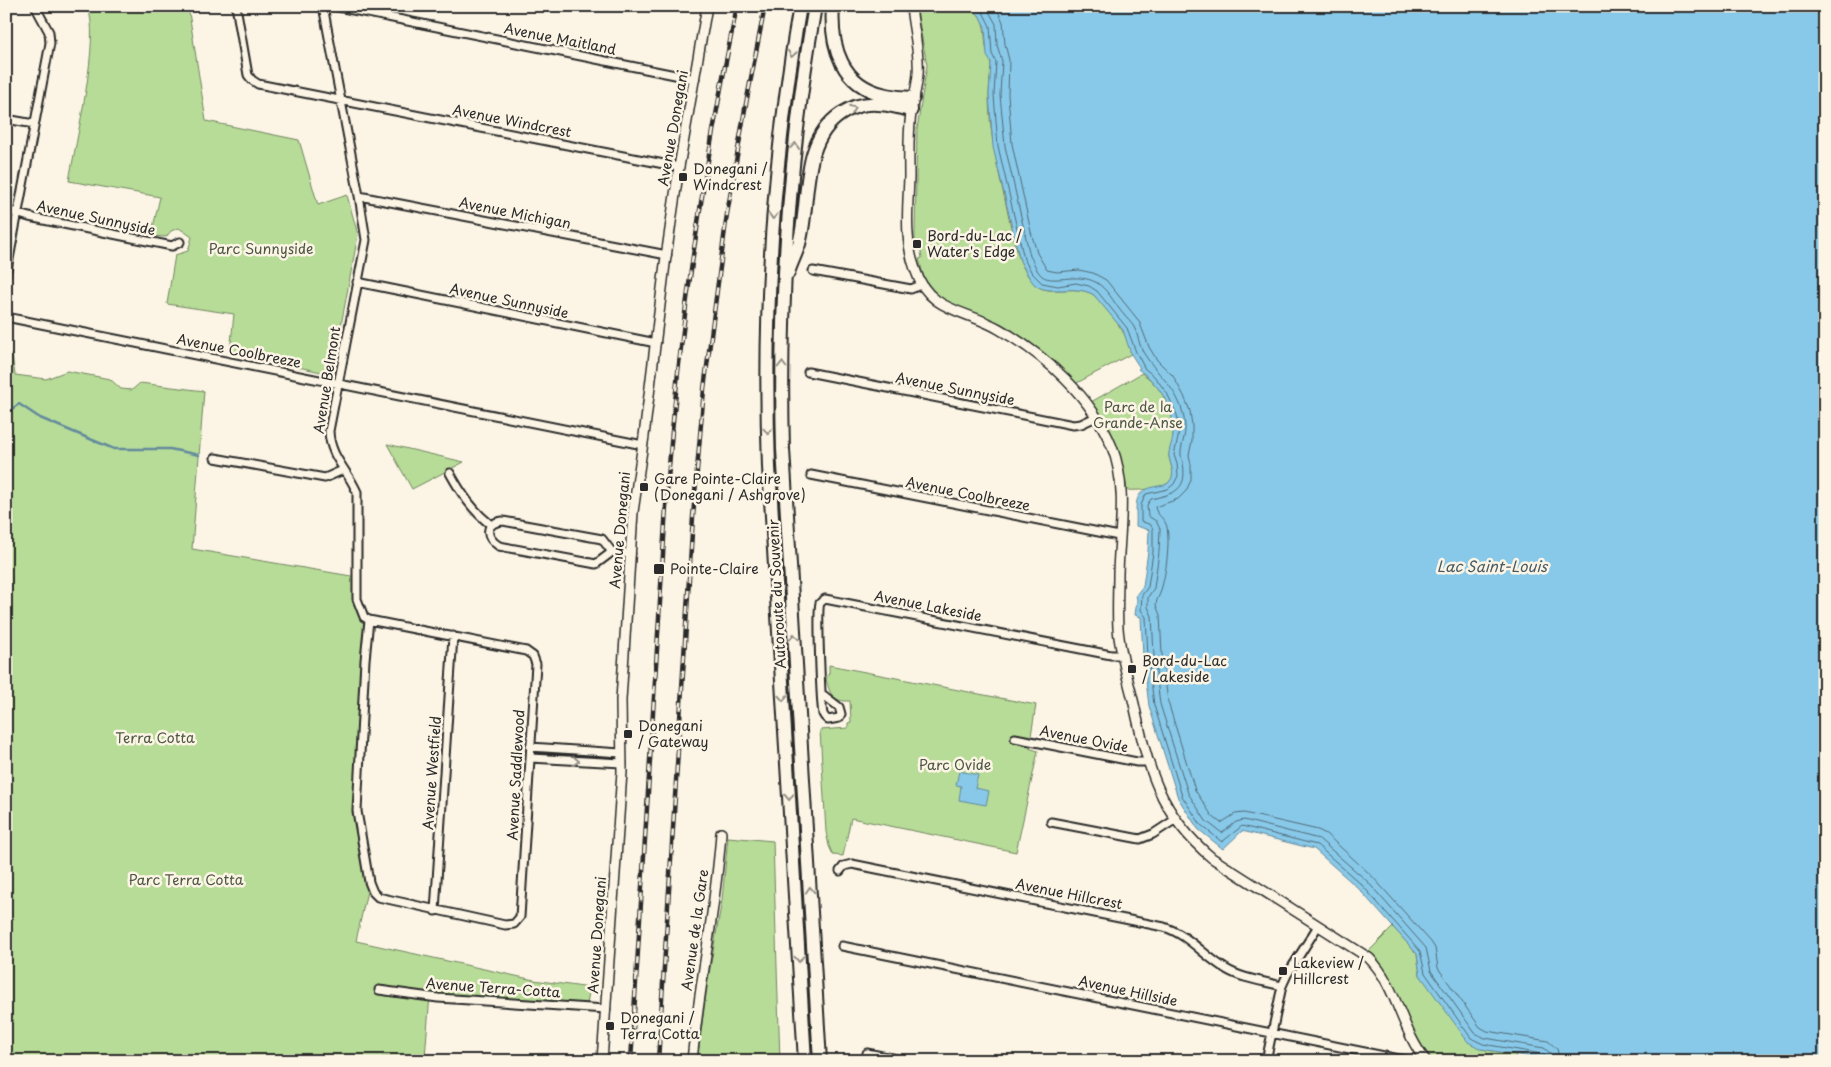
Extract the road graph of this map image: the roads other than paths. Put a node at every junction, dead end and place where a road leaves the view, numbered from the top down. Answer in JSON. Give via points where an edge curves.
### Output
{"nodes":[{"id":1,"x":35,"y":6,"type":"edge"},
{"id":2,"x":236,"y":6,"type":"edge"},
{"id":3,"x":323,"y":6,"type":"edge"},
{"id":4,"x":332,"y":6,"type":"edge"},
{"id":5,"x":707,"y":6,"type":"edge"},
{"id":6,"x":800,"y":6,"type":"edge"},
{"id":7,"x":815,"y":6,"type":"edge"},
{"id":8,"x":833,"y":6,"type":"edge"},
{"id":9,"x":911,"y":6,"type":"edge"},
{"id":10,"x":695,"y":79,"type":"junction"},
{"id":11,"x":341,"y":99,"type":"junction"},
{"id":12,"x":912,"y":104,"type":"junction"},
{"id":13,"x":6,"y":119,"type":"edge"},
{"id":14,"x":34,"y":124,"type":"junction"},
{"id":15,"x":680,"y":166,"type":"junction"},
{"id":16,"x":359,"y":196,"type":"junction"},
{"id":17,"x":6,"y":210,"type":"edge"},
{"id":18,"x":17,"y":213,"type":"junction"},
{"id":19,"x":180,"y":242,"type":"dead end"},
{"id":20,"x":666,"y":256,"type":"junction"},
{"id":21,"x":813,"y":271,"type":"dead end"},
{"id":22,"x":6,"y":275,"type":"edge"},
{"id":23,"x":357,"y":282,"type":"junction"},
{"id":24,"x":784,"y":282,"type":"junction"},
{"id":25,"x":921,"y":284,"type":"junction"},
{"id":26,"x":6,"y":317,"type":"edge"},
{"id":27,"x":656,"y":343,"type":"junction"},
{"id":28,"x":808,"y":372,"type":"dead end"},
{"id":29,"x":337,"y":384,"type":"junction"},
{"id":30,"x":1096,"y":417,"type":"junction"},
{"id":31,"x":643,"y":445,"type":"junction"},
{"id":32,"x":215,"y":458,"type":"dead end"},
{"id":33,"x":343,"y":470,"type":"junction"},
{"id":34,"x":450,"y":473,"type":"dead end"},
{"id":35,"x":811,"y":476,"type":"dead end"},
{"id":36,"x":491,"y":525,"type":"junction"},
{"id":37,"x":1119,"y":536,"type":"junction"},
{"id":38,"x":612,"y":552,"type":"junction"},
{"id":39,"x":631,"y":554,"type":"junction"},
{"id":40,"x":369,"y":620,"type":"junction"},
{"id":41,"x":453,"y":636,"type":"junction"},
{"id":42,"x":1122,"y":654,"type":"junction"},
{"id":43,"x":822,"y":694,"type":"dead end"},
{"id":44,"x":1015,"y":738,"type":"dead end"},
{"id":45,"x":530,"y":747,"type":"junction"},
{"id":46,"x":621,"y":753,"type":"junction"},
{"id":47,"x":530,"y":758,"type":"junction"},
{"id":48,"x":1148,"y":762,"type":"junction"},
{"id":49,"x":622,"y":764,"type":"junction"},
{"id":50,"x":1176,"y":820,"type":"junction"},
{"id":51,"x":1051,"y":822,"type":"dead end"},
{"id":52,"x":721,"y":832,"type":"dead end"},
{"id":53,"x":840,"y":871,"type":"dead end"},
{"id":54,"x":435,"y":910,"type":"junction"},
{"id":55,"x":1318,"y":926,"type":"junction"},
{"id":56,"x":842,"y":946,"type":"dead end"},
{"id":57,"x":1282,"y":986,"type":"junction"},
{"id":58,"x":379,"y":990,"type":"dead end"},
{"id":59,"x":606,"y":1009,"type":"junction"},
{"id":60,"x":1272,"y":1033,"type":"junction"},
{"id":61,"x":867,"y":1053,"type":"dead end"},
{"id":62,"x":1422,"y":1060,"type":"edge"},
{"id":63,"x":602,"y":1061,"type":"edge"},
{"id":64,"x":692,"y":1061,"type":"edge"},
{"id":65,"x":805,"y":1061,"type":"edge"},
{"id":66,"x":820,"y":1061,"type":"edge"},
{"id":67,"x":907,"y":1061,"type":"edge"},
{"id":68,"x":1266,"y":1061,"type":"edge"},
{"id":69,"x":1409,"y":1061,"type":"edge"}],
"edges":[{"from":1,"to":14,"type":"street","via":[[49,32],[50,43]]},
{"from":2,"to":11,"type":"street","name":"Avenue Windcrest","via":[[248,75],[252,80],[258,84]]},
{"from":3,"to":11,"type":"street","name":"Avenue Belmont"},
{"from":4,"to":10,"type":"street","name":"Avenue Maitland"},
{"from":5,"to":10,"type":"street","name":"Avenue Donegani"},
{"from":6,"to":65,"type":"highway","name":"Autoroute du Souvenir","one_way":true,"via":[[776,183],[767,382]]},
{"from":24,"to":7,"type":"highway","name":"Autoroute du Souvenir","one_way":true,"via":[[793,158]]},
{"from":8,"to":12,"type":"highway","via":[[833,41],[841,62],[851,75],[878,93]]},
{"from":9,"to":12,"type":"street","via":[[918,66]]},
{"from":10,"to":15,"type":"street","name":"Avenue Donegani"},
{"from":11,"to":15,"type":"street","name":"Avenue Windcrest"},
{"from":11,"to":16,"type":"street","name":"Avenue Belmont"},
{"from":24,"to":12,"type":"highway","one_way":true,"via":[[799,244],[813,155],[827,127],[844,112],[864,105]]},
{"from":12,"to":25,"type":"street","via":[[908,238]]},
{"from":13,"to":14,"type":"street"},
{"from":14,"to":18,"type":"street"},
{"from":15,"to":20,"type":"street","name":"Avenue Donegani"},
{"from":16,"to":20,"type":"street","name":"Avenue Michigan"},
{"from":16,"to":23,"type":"street","name":"Avenue Belmont","via":[[366,240]]},
{"from":17,"to":18,"type":"street","name":"Avenue Sunnyside"},
{"from":18,"to":19,"type":"street","name":"Avenue Sunnyside","via":[[172,246]]},
{"from":18,"to":22,"type":"street"},
{"from":20,"to":27,"type":"street","name":"Avenue Donegani"},
{"from":21,"to":25,"type":"street","via":[[911,289]]},
{"from":23,"to":27,"type":"street","name":"Avenue Sunnyside"},
{"from":23,"to":29,"type":"street","name":"Avenue Belmont"},
{"from":66,"to":24,"type":"highway","name":"Autoroute du Souvenir","one_way":true,"via":[[784,449]]},
{"from":25,"to":30,"type":"street","via":[[942,305],[996,327],[1037,355],[1064,379]]},
{"from":26,"to":29,"type":"street","name":"Avenue Coolbreeze"},
{"from":27,"to":31,"type":"street","name":"Avenue Donegani"},
{"from":28,"to":30,"type":"street","name":"Avenue Sunnyside","via":[[1073,425]]},
{"from":29,"to":31,"type":"street","name":"Avenue Coolbreeze"},
{"from":29,"to":33,"type":"street","name":"Avenue Belmont","via":[[329,431],[330,444]]},
{"from":30,"to":37,"type":"street","via":[[1117,461],[1122,503]]},
{"from":31,"to":39,"type":"street","name":"Avenue Donegani"},
{"from":32,"to":33,"type":"street","via":[[325,478]]},
{"from":33,"to":40,"type":"street","name":"Avenue Belmont","via":[[357,492],[357,599],[364,617]]},
{"from":34,"to":36,"type":"street","via":[[466,501]]},
{"from":35,"to":37,"type":"street","name":"Avenue Coolbreeze"},
{"from":36,"to":38,"type":"street","via":[[503,521],[602,539]]},
{"from":36,"to":38,"type":"street","via":[[489,536],[499,546],[596,564]]},
{"from":37,"to":42,"type":"street","via":[[1118,618]]},
{"from":38,"to":39,"type":"street"},
{"from":39,"to":46,"type":"street","name":"Avenue Donegani","via":[[621,693]]},
{"from":40,"to":41,"type":"street","name":"Avenue Saddlewood"},
{"from":40,"to":54,"type":"street","name":"Avenue Saddlewood","via":[[357,811],[369,882],[378,898]]},
{"from":41,"to":45,"type":"street","name":"Avenue Saddlewood","via":[[526,651],[533,656],[536,664]]},
{"from":41,"to":54,"type":"street","name":"Avenue Westfield"},
{"from":42,"to":43,"type":"street","name":"Avenue Lakeside","via":[[1111,655],[826,599],[820,603],[818,611]]},
{"from":42,"to":48,"type":"street"},
{"from":44,"to":48,"type":"street","name":"Avenue Ovide"},
{"from":45,"to":46,"type":"street"},
{"from":45,"to":47,"type":"street","name":"Avenue Saddlewood"},
{"from":46,"to":49,"type":"street","name":"Avenue Donegani"},
{"from":47,"to":49,"type":"street","one_way":true},
{"from":47,"to":54,"type":"street","name":"Avenue Saddlewood","via":[[520,917],[514,924],[506,925]]},
{"from":48,"to":50,"type":"street","via":[[1159,793]]},
{"from":49,"to":59,"type":"street","name":"Avenue Donegani"},
{"from":50,"to":51,"type":"street","via":[[1140,839]]},
{"from":50,"to":55,"type":"street","via":[[1219,864]]},
{"from":52,"to":64,"type":"street","name":"Avenue de la Gare"},
{"from":53,"to":57,"type":"street","name":"Avenue Hillcrest","via":[[852,864],[1164,927],[1192,941],[1233,973]]},
{"from":55,"to":57,"type":"street"},
{"from":55,"to":62,"type":"street","via":[[1378,966]]},
{"from":56,"to":60,"type":"street","name":"Avenue Hillside"},
{"from":57,"to":60,"type":"street"},
{"from":58,"to":59,"type":"street","name":"Avenue Terra-Cotta","via":[[438,998]]},
{"from":59,"to":63,"type":"street","name":"Avenue Donegani"},
{"from":60,"to":68,"type":"street"},
{"from":60,"to":69,"type":"street","name":"Avenue Hillside"},
{"from":61,"to":67,"type":"street"}]}
